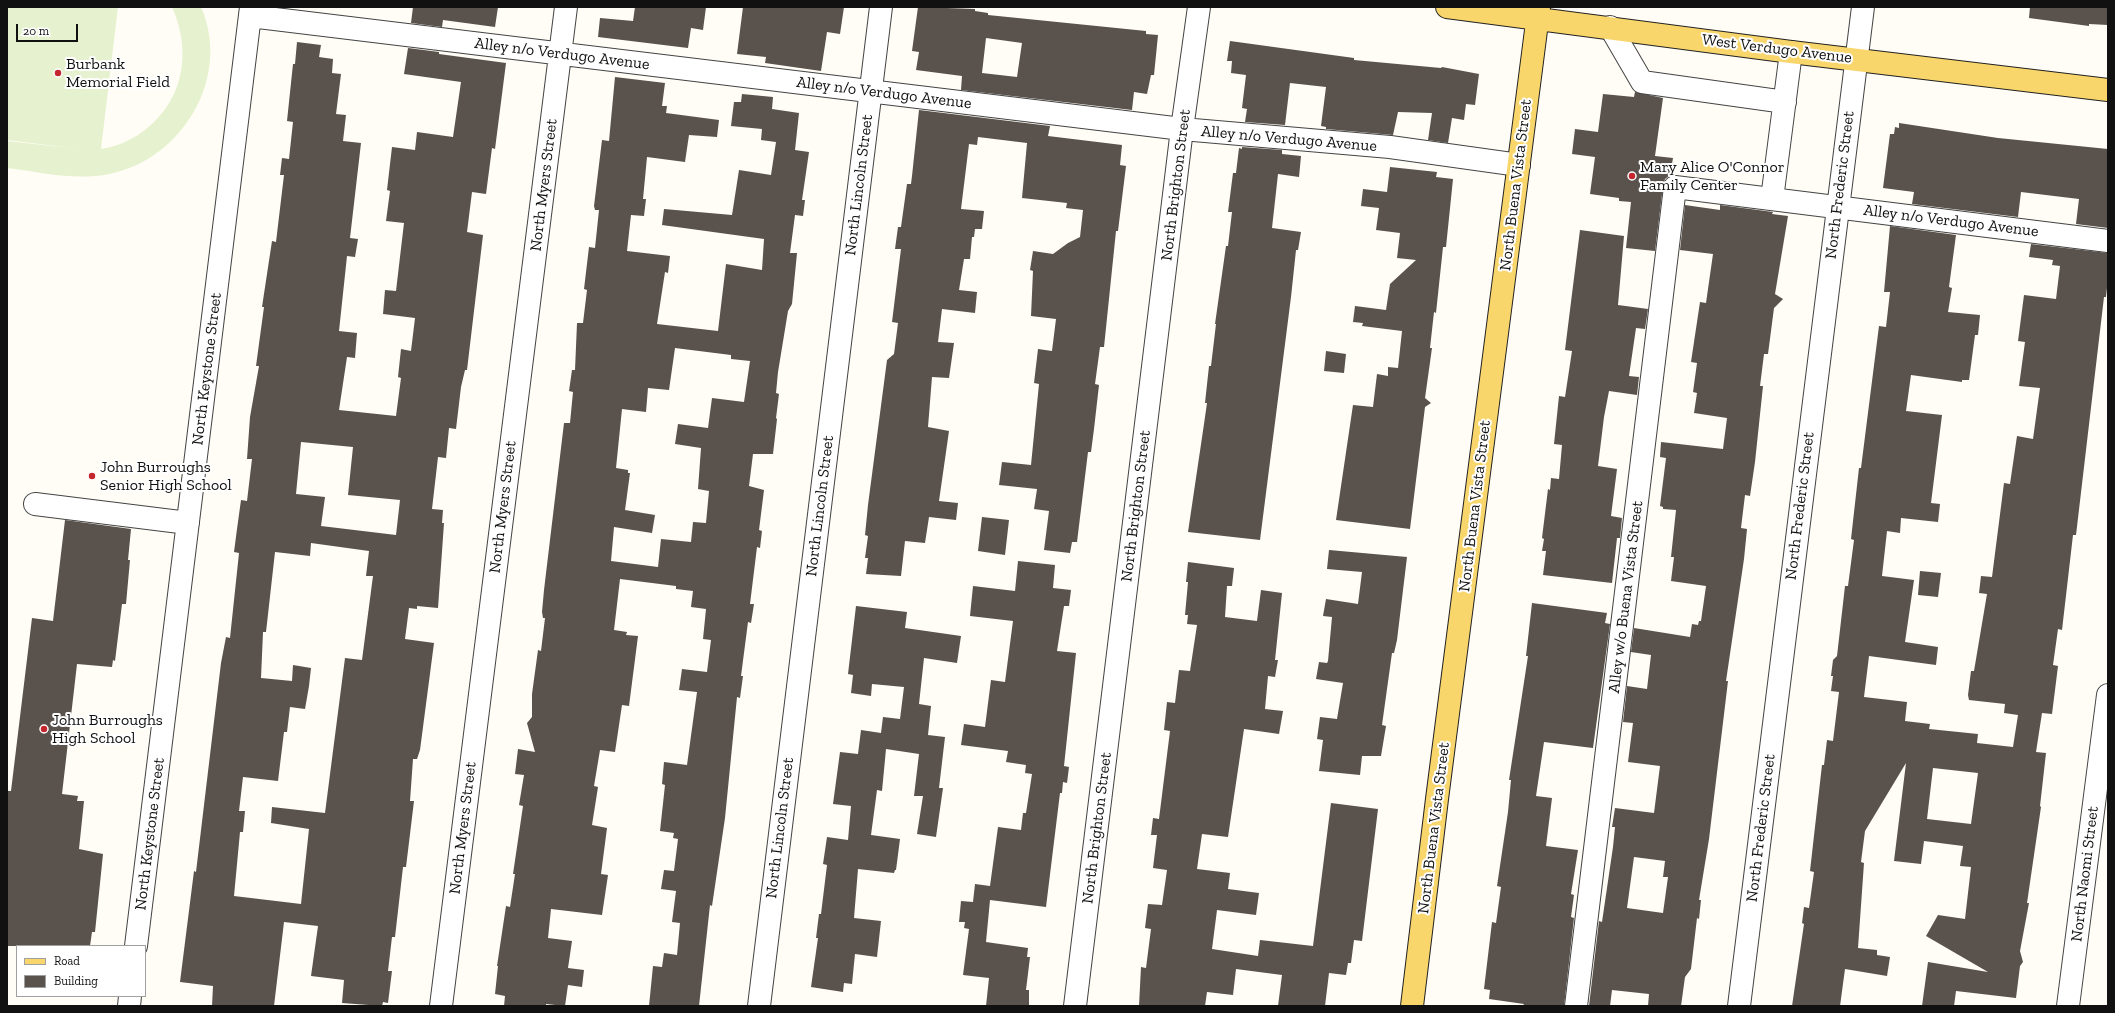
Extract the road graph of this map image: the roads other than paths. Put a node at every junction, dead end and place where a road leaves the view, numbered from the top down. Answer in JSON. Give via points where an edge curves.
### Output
{"nodes":[{"id":1,"x":566,"y":7,"type":"edge"},
{"id":2,"x":881,"y":7,"type":"edge"},
{"id":3,"x":1199,"y":7,"type":"edge"},
{"id":4,"x":1447,"y":7,"type":"edge"},
{"id":5,"x":1862,"y":7,"type":"edge"},
{"id":6,"x":250,"y":11,"type":"edge"},
{"id":7,"x":1538,"y":12,"type":"edge"},
{"id":8,"x":1610,"y":27,"type":"junction"},
{"id":9,"x":1791,"y":52,"type":"junction"},
{"id":10,"x":560,"y":54,"type":"junction"},
{"id":11,"x":1856,"y":60,"type":"junction"},
{"id":12,"x":2108,"y":90,"type":"edge"},
{"id":13,"x":870,"y":92,"type":"junction"},
{"id":14,"x":1785,"y":102,"type":"junction"},
{"id":15,"x":1182,"y":129,"type":"junction"},
{"id":16,"x":1519,"y":165,"type":"junction"},
{"id":17,"x":1675,"y":187,"type":"joint"},
{"id":18,"x":1772,"y":199,"type":"junction"},
{"id":19,"x":1837,"y":207,"type":"junction"},
{"id":20,"x":2108,"y":241,"type":"edge"},
{"id":21,"x":35,"y":504,"type":"dead end"},
{"id":22,"x":188,"y":523,"type":"junction"},
{"id":23,"x":2108,"y":695,"type":"edge"},
{"id":24,"x":136,"y":945,"type":"edge"},
{"id":25,"x":441,"y":1006,"type":"edge"},
{"id":26,"x":759,"y":1006,"type":"edge"},
{"id":27,"x":1075,"y":1006,"type":"edge"},
{"id":28,"x":1412,"y":1006,"type":"edge"},
{"id":29,"x":1576,"y":1006,"type":"edge"},
{"id":30,"x":1739,"y":1006,"type":"edge"},
{"id":31,"x":2068,"y":1006,"type":"edge"}],
"edges":[{"from":1,"to":10,"type":"street","name":"North Myers Street"},
{"from":2,"to":13,"type":"street","name":"North Lincoln Street"},
{"from":3,"to":15,"type":"street","name":"North Brighton Street"},
{"from":4,"to":7,"type":"main road","name":"West Verdugo Avenue"},
{"from":5,"to":11,"type":"street","name":"North Frederic Street"},
{"from":6,"to":10,"type":"street","name":"Alley n/o Verdugo Avenue"},
{"from":6,"to":22,"type":"street","name":"North Keystone Street"},
{"from":7,"to":8,"type":"main road","name":"West Verdugo Avenue"},
{"from":7,"to":16,"type":"main road","name":"North Buena Vista Street"},
{"from":8,"to":9,"type":"main road","name":"West Verdugo Avenue"},
{"from":8,"to":14,"type":"street","via":[[1642,82]]},
{"from":9,"to":11,"type":"main road","name":"West Verdugo Avenue"},
{"from":9,"to":14,"type":"street"},
{"from":10,"to":13,"type":"street","name":"Alley n/o Verdugo Avenue"},
{"from":10,"to":25,"type":"street","name":"North Myers Street"},
{"from":11,"to":12,"type":"main road","name":"West Verdugo Avenue"},
{"from":11,"to":19,"type":"street","name":"North Frederic Street"},
{"from":13,"to":15,"type":"street","name":"Alley n/o Verdugo Avenue"},
{"from":13,"to":26,"type":"street","name":"North Lincoln Street"},
{"from":14,"to":18,"type":"street"},
{"from":15,"to":16,"type":"street","name":"Alley n/o Verdugo Avenue","via":[[1390,147]]},
{"from":15,"to":27,"type":"street","name":"North Brighton Street"},
{"from":16,"to":28,"type":"main road","name":"North Buena Vista Street"},
{"from":17,"to":18,"type":"street","name":"Alley n/o Verdugo Avenue"},
{"from":17,"to":29,"type":"street","name":"Alley w/o Buena Vista Street"},
{"from":18,"to":19,"type":"street","name":"Alley n/o Verdugo Avenue"},
{"from":19,"to":20,"type":"street","name":"Alley n/o Verdugo Avenue"},
{"from":19,"to":30,"type":"street","name":"North Frederic Street"},
{"from":21,"to":22,"type":"street"},
{"from":22,"to":24,"type":"street","name":"North Keystone Street"},
{"from":23,"to":31,"type":"street","name":"North Naomi Street"}]}
